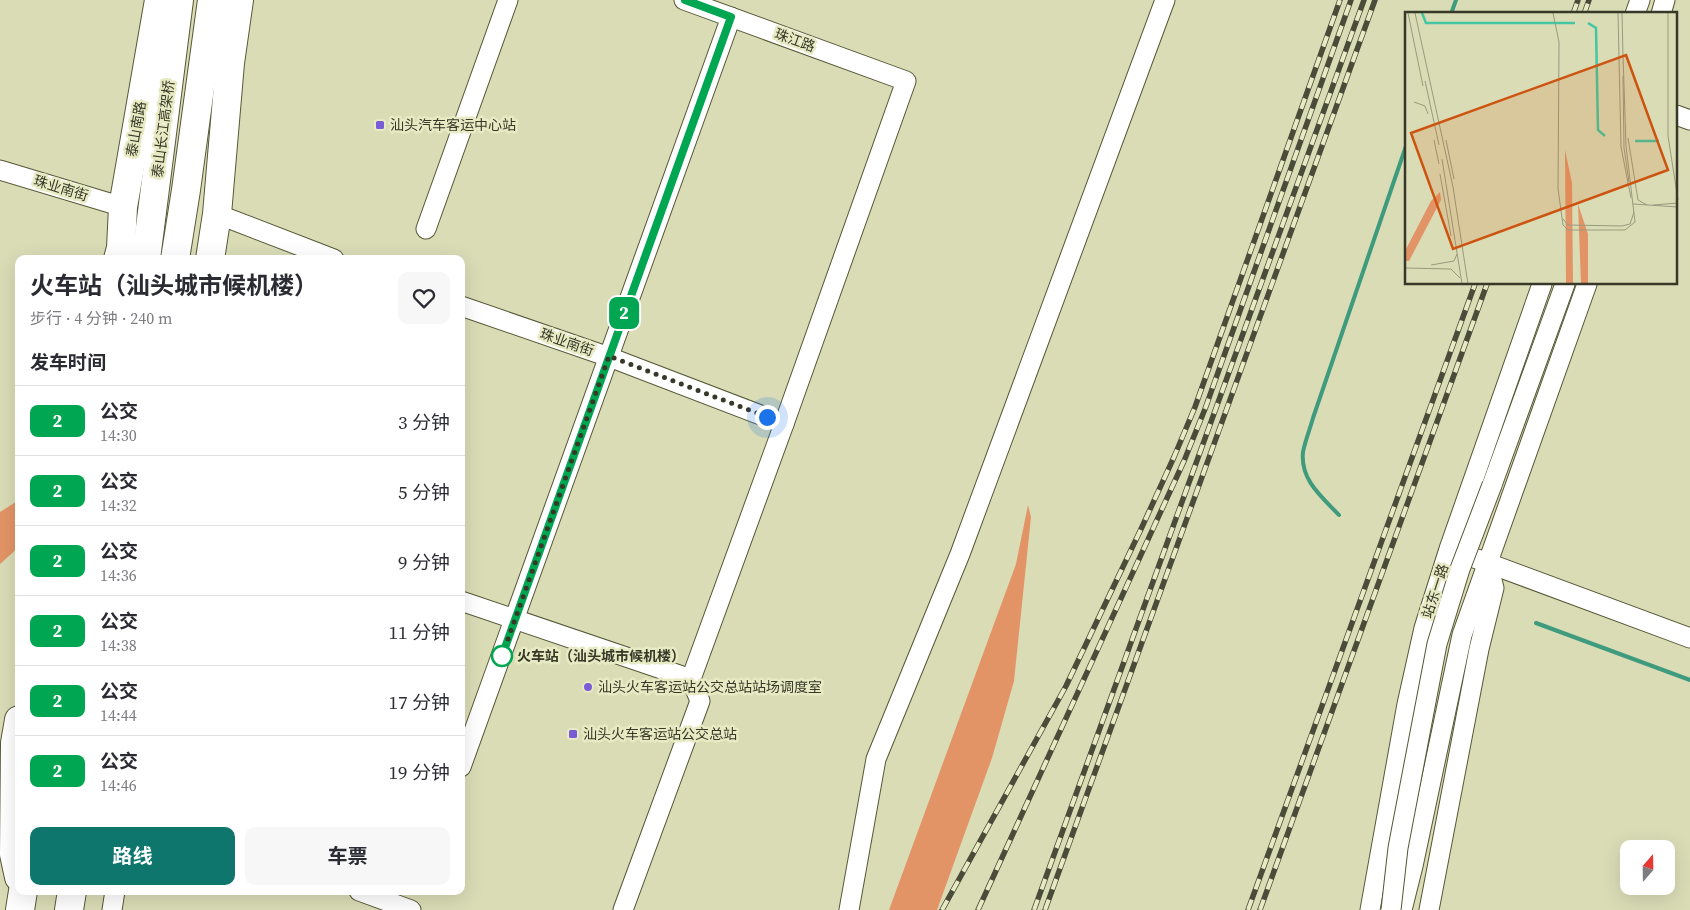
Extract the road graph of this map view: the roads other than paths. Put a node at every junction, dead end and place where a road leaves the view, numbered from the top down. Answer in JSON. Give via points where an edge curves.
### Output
{"nodes":[{"id":1,"x":159,"y":0,"type":"edge"},
{"id":2,"x":179,"y":0,"type":"edge"},
{"id":3,"x":212,"y":0,"type":"edge"},
{"id":4,"x":239,"y":0,"type":"edge"},
{"id":5,"x":508,"y":0,"type":"edge"},
{"id":6,"x":684,"y":0,"type":"edge"},
{"id":7,"x":1165,"y":0,"type":"edge"},
{"id":8,"x":1640,"y":0,"type":"edge"},
{"id":9,"x":1636,"y":12,"type":"edge"},
{"id":10,"x":731,"y":17,"type":"junction"},
{"id":11,"x":1678,"y":116,"type":"edge"},
{"id":12,"x":1690,"y":120,"type":"edge"},
{"id":13,"x":0,"y":170,"type":"edge"},
{"id":14,"x":123,"y":207,"type":"junction"},
{"id":15,"x":217,"y":214,"type":"junction"},
{"id":16,"x":426,"y":228,"type":"dead end"},
{"id":17,"x":119,"y":255,"type":"edge"},
{"id":18,"x":147,"y":255,"type":"edge"},
{"id":19,"x":176,"y":255,"type":"edge"},
{"id":20,"x":211,"y":255,"type":"edge"},
{"id":21,"x":324,"y":255,"type":"edge"},
{"id":22,"x":1542,"y":285,"type":"edge"},
{"id":23,"x":1565,"y":285,"type":"edge"},
{"id":24,"x":1586,"y":288,"type":"edge"},
{"id":25,"x":465,"y":307,"type":"edge"},
{"id":26,"x":609,"y":356,"type":"junction"},
{"id":27,"x":784,"y":424,"type":"junction"},
{"id":28,"x":1449,"y":549,"type":"junction"},
{"id":29,"x":1488,"y":564,"type":"junction"},
{"id":30,"x":465,"y":602,"type":"edge"},
{"id":31,"x":515,"y":620,"type":"junction"},
{"id":32,"x":1690,"y":638,"type":"edge"},
{"id":33,"x":691,"y":678,"type":"junction"},
{"id":34,"x":15,"y":743,"type":"edge"},
{"id":35,"x":465,"y":756,"type":"edge"},
{"id":36,"x":15,"y":851,"type":"edge"},
{"id":37,"x":114,"y":895,"type":"edge"},
{"id":38,"x":370,"y":895,"type":"edge"},
{"id":39,"x":112,"y":910,"type":"edge"},
{"id":40,"x":411,"y":910,"type":"edge"},
{"id":41,"x":623,"y":910,"type":"edge"},
{"id":42,"x":849,"y":910,"type":"edge"},
{"id":43,"x":1370,"y":910,"type":"edge"},
{"id":44,"x":1391,"y":910,"type":"edge"},
{"id":45,"x":1402,"y":910,"type":"edge"},
{"id":46,"x":1429,"y":910,"type":"edge"}],
"edges":[{"from":1,"to":14,"type":"highway","name":"泰山南路"},
{"from":2,"to":18,"type":"highway","name":"泰山长江高架桥"},
{"from":3,"to":19,"type":"highway"},
{"from":4,"to":15,"type":"highway","via":[[230,63]]},
{"from":5,"to":16,"type":"street"},
{"from":6,"to":10,"type":"street","name":"珠江路"},
{"from":7,"to":42,"type":"street","via":[[960,554],[876,759]]},
{"from":8,"to":9,"type":"street"},
{"from":10,"to":26,"type":"street"},
{"from":10,"to":27,"type":"street","name":"珠江路","via":[[906,81]]},
{"from":11,"to":12,"type":"street"},
{"from":13,"to":14,"type":"street","name":"珠业南街"},
{"from":14,"to":17,"type":"highway","name":"泰山南路"},
{"from":15,"to":20,"type":"highway"},
{"from":15,"to":21,"type":"street"},
{"from":22,"to":28,"type":"street","name":"站东一路"},
{"from":23,"to":44,"type":"street","bridge":true,"via":[[1460,569],[1438,644],[1398,848]]},
{"from":24,"to":29,"type":"street"},
{"from":25,"to":26,"type":"street","name":"珠业南街"},
{"from":26,"to":27,"type":"street","name":"珠业南街"},
{"from":26,"to":31,"type":"street"},
{"from":27,"to":33,"type":"street"},
{"from":28,"to":29,"type":"street"},
{"from":28,"to":43,"type":"street","name":"站东一路","via":[[1422,638]]},
{"from":29,"to":32,"type":"street"},
{"from":29,"to":45,"type":"street","via":[[1462,635]]},
{"from":29,"to":46,"type":"street","via":[[1494,588],[1479,649]]},
{"from":30,"to":31,"type":"street"},
{"from":31,"to":33,"type":"street"},
{"from":31,"to":35,"type":"street"},
{"from":33,"to":41,"type":"street","via":[[700,701]]},
{"from":34,"to":36,"type":"highway"},
{"from":37,"to":39,"type":"street"},
{"from":38,"to":40,"type":"street"}]}
